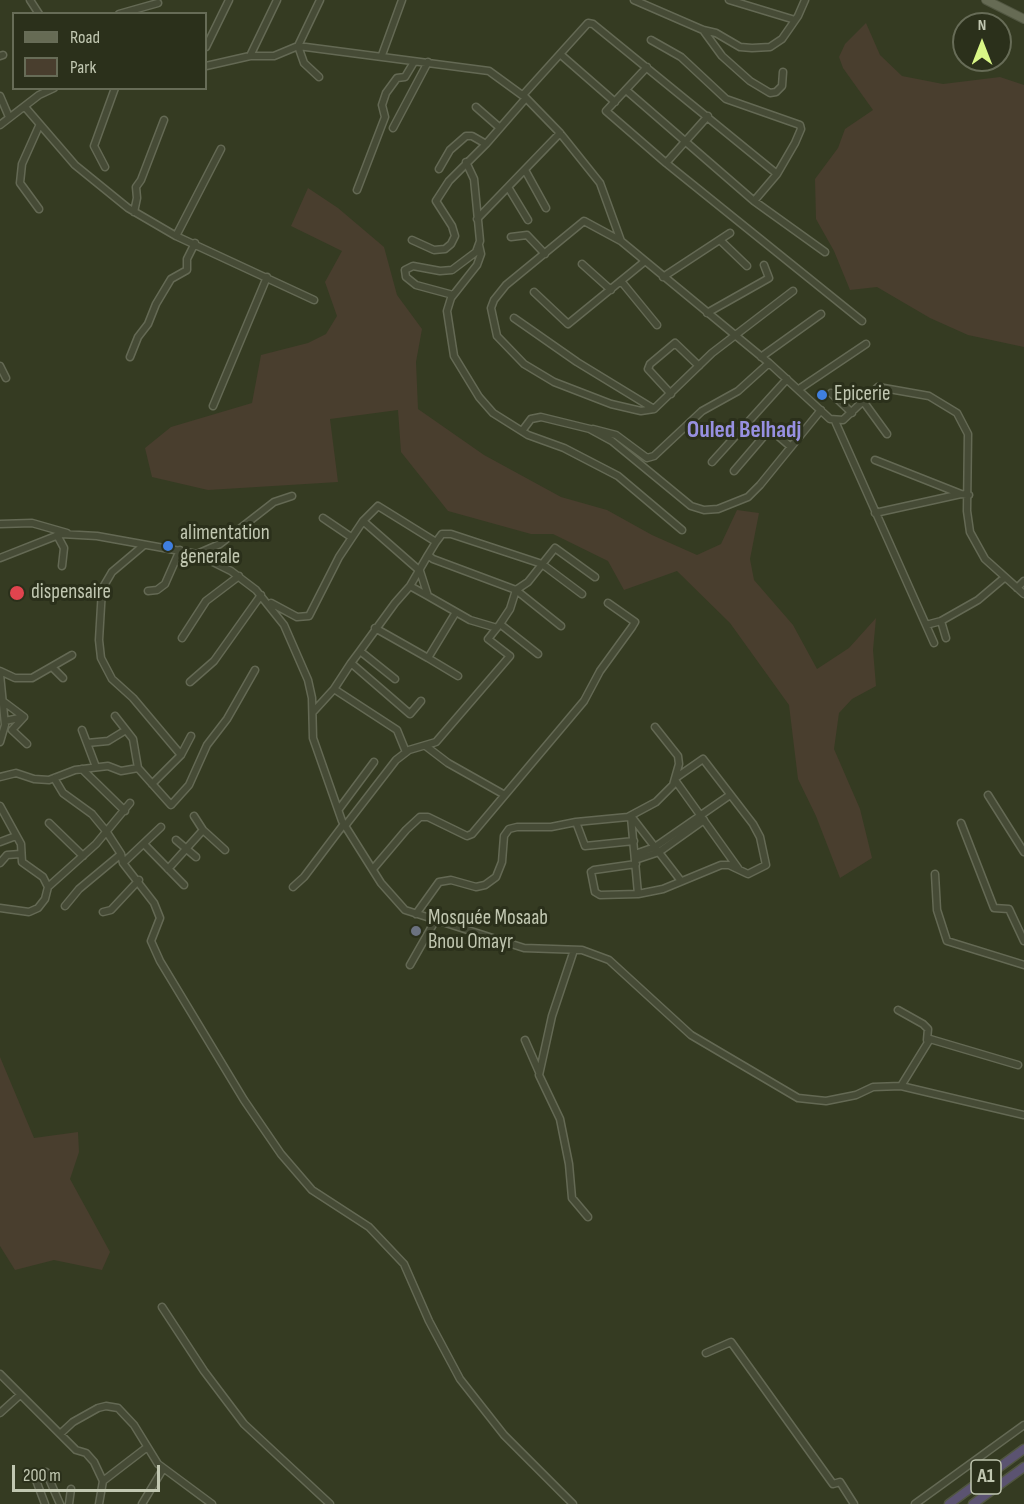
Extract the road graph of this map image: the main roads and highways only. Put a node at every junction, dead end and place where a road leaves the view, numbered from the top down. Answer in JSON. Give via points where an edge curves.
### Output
{"nodes":[{"id":1,"x":986,"y":0,"type":"edge"},
{"id":2,"x":1024,"y":19,"type":"edge"},
{"id":3,"x":1024,"y":1449,"type":"edge"},
{"id":4,"x":1024,"y":1467,"type":"edge"},
{"id":5,"x":949,"y":1504,"type":"edge"},
{"id":6,"x":973,"y":1504,"type":"edge"}],
"edges":[{"from":1,"to":2,"type":"main road"},
{"from":3,"to":5,"type":"highway","number":"A1"},
{"from":4,"to":6,"type":"highway","number":"A1"}]}
